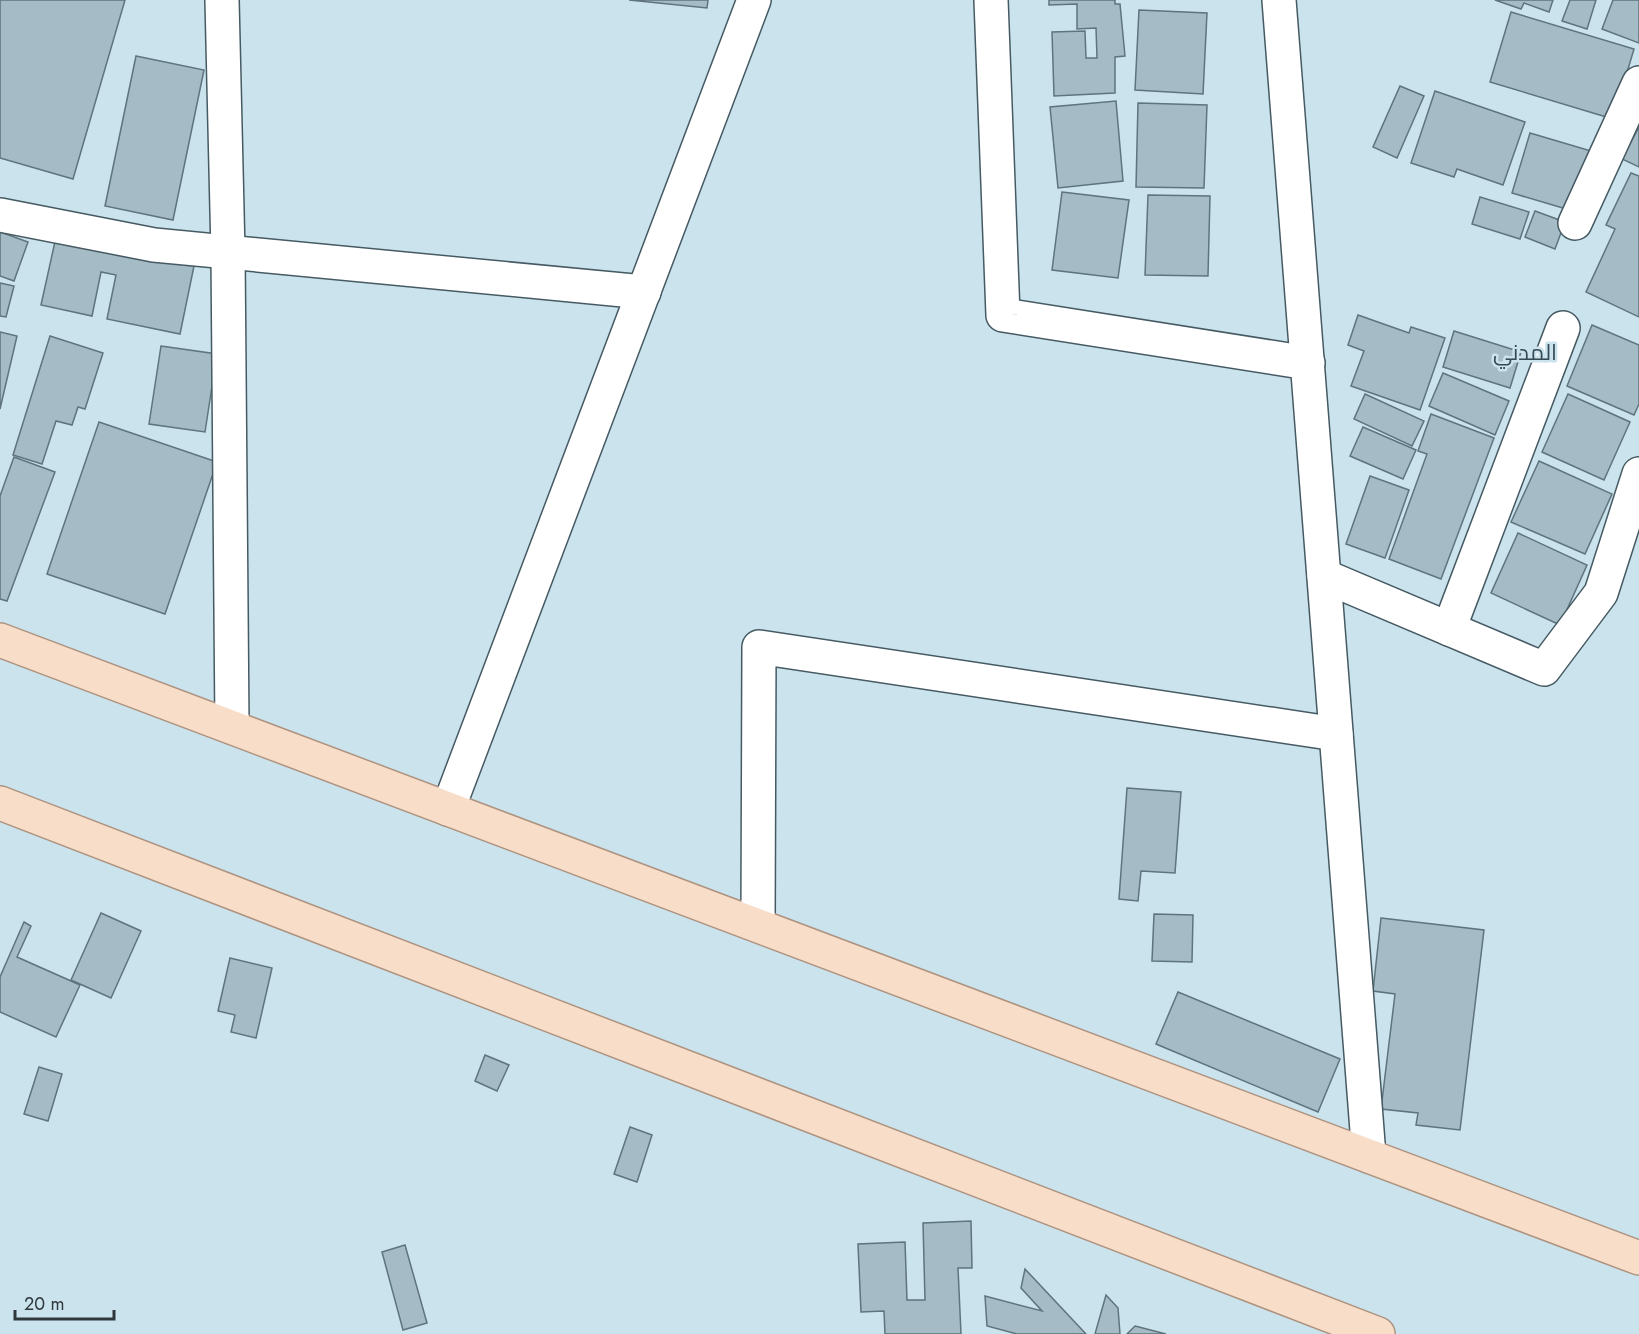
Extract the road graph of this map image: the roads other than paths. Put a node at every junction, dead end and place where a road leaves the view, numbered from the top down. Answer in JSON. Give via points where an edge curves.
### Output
{"nodes":[{"id":1,"x":222,"y":0,"type":"edge"},
{"id":2,"x":754,"y":0,"type":"edge"},
{"id":3,"x":991,"y":0,"type":"edge"},
{"id":4,"x":1280,"y":0,"type":"edge"},
{"id":5,"x":1639,"y":83,"type":"edge"},
{"id":6,"x":0,"y":215,"type":"edge"},
{"id":7,"x":1575,"y":223,"type":"dead end"},
{"id":8,"x":228,"y":253,"type":"junction"},
{"id":9,"x":644,"y":292,"type":"junction"},
{"id":10,"x":1563,"y":327,"type":"dead end"},
{"id":11,"x":1308,"y":363,"type":"junction"},
{"id":12,"x":1639,"y":474,"type":"edge"},
{"id":13,"x":1324,"y":576,"type":"junction"},
{"id":14,"x":1449,"y":629,"type":"junction"},
{"id":15,"x":0,"y":640,"type":"edge"},
{"id":16,"x":231,"y":727,"type":"junction"},
{"id":17,"x":1336,"y":734,"type":"junction"},
{"id":18,"x":0,"y":803,"type":"edge"},
{"id":19,"x":448,"y":809,"type":"junction"},
{"id":20,"x":758,"y":926,"type":"junction"},
{"id":21,"x":1369,"y":1156,"type":"junction"},
{"id":22,"x":1639,"y":1258,"type":"edge"},
{"id":23,"x":1378,"y":1334,"type":"edge"}],
"edges":[{"from":1,"to":8,"type":"street"},
{"from":2,"to":9,"type":"street"},
{"from":3,"to":11,"type":"street","via":[[1003,315]]},
{"from":4,"to":11,"type":"street"},
{"from":5,"to":7,"type":"street"},
{"from":6,"to":8,"type":"street","via":[[154,245]]},
{"from":8,"to":9,"type":"street"},
{"from":8,"to":16,"type":"street"},
{"from":9,"to":19,"type":"street"},
{"from":10,"to":14,"type":"street"},
{"from":11,"to":13,"type":"street"},
{"from":12,"to":14,"type":"street","via":[[1601,593],[1544,669]]},
{"from":13,"to":14,"type":"street"},
{"from":13,"to":17,"type":"street"},
{"from":15,"to":16,"type":"main road"},
{"from":16,"to":19,"type":"main road"},
{"from":17,"to":20,"type":"street","via":[[759,647]]},
{"from":17,"to":21,"type":"street"},
{"from":18,"to":23,"type":"main road"},
{"from":19,"to":20,"type":"main road"},
{"from":20,"to":21,"type":"main road"},
{"from":21,"to":22,"type":"main road"}]}
